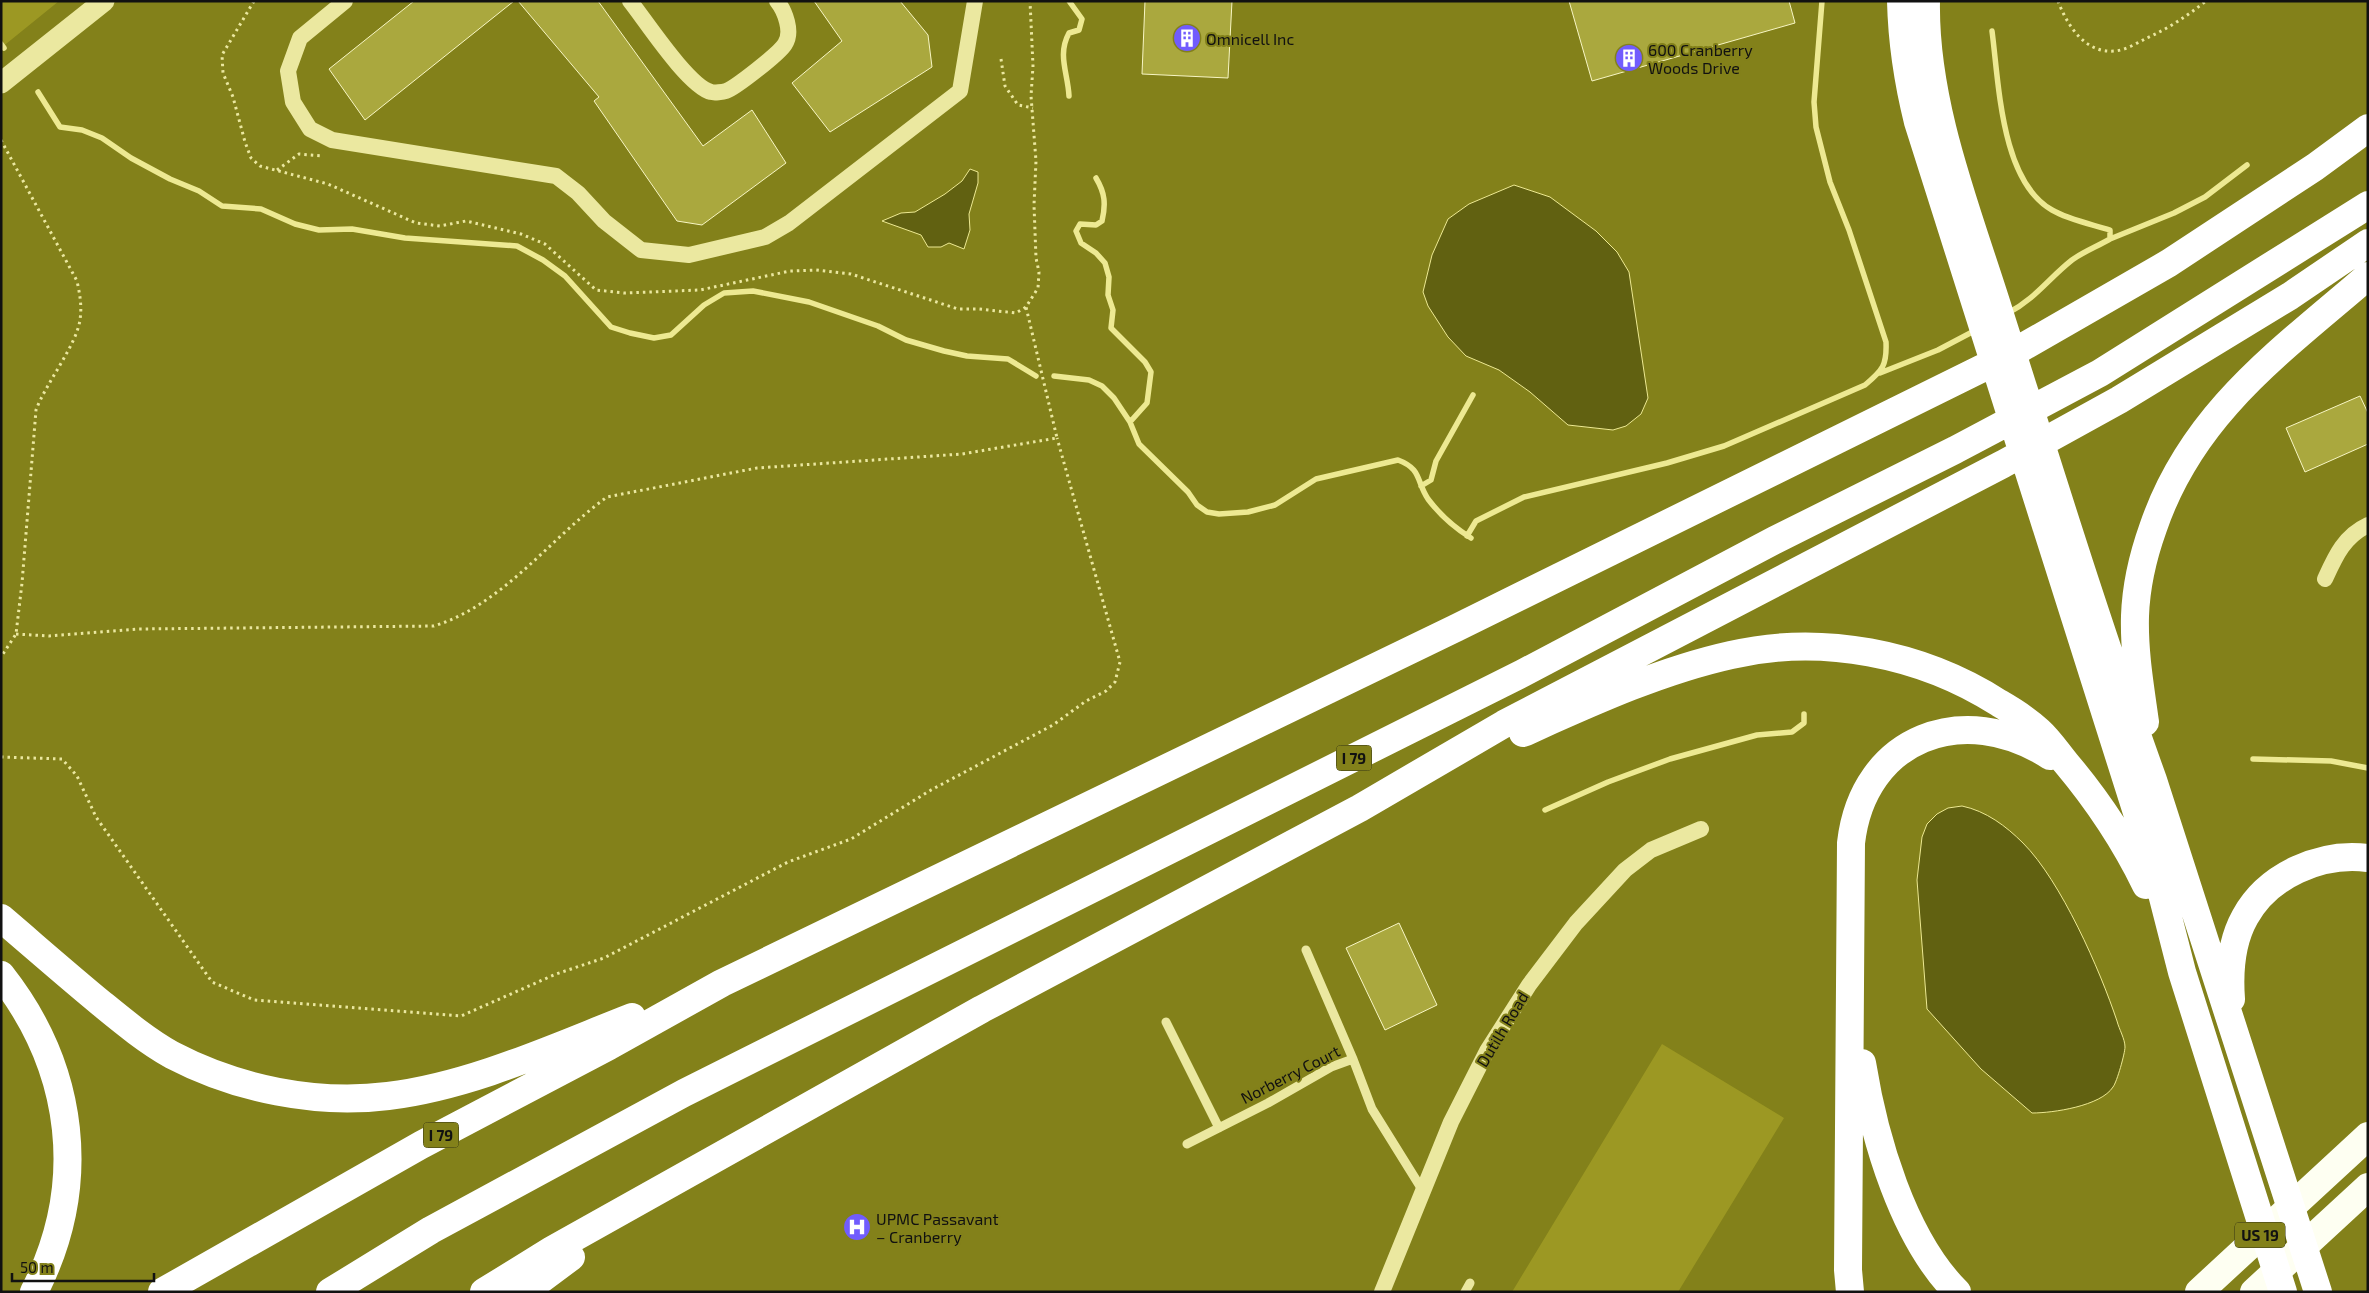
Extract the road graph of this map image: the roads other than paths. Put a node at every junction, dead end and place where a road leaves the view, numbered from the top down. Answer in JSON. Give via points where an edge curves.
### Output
{"nodes":[{"id":1,"x":104,"y":1,"type":"edge"},
{"id":2,"x":345,"y":1,"type":"edge"},
{"id":3,"x":630,"y":1,"type":"edge"},
{"id":4,"x":777,"y":1,"type":"edge"},
{"id":5,"x":975,"y":1,"type":"edge"},
{"id":6,"x":1901,"y":1,"type":"edge"},
{"id":7,"x":1926,"y":1,"type":"edge"},
{"id":8,"x":1,"y":83,"type":"edge"},
{"id":9,"x":2368,"y":128,"type":"edge"},
{"id":10,"x":2368,"y":205,"type":"edge"},
{"id":11,"x":2368,"y":243,"type":"edge"},
{"id":12,"x":2368,"y":276,"type":"edge"},
{"id":13,"x":1981,"y":288,"type":"junction"},
{"id":14,"x":2043,"y":485,"type":"junction"},
{"id":15,"x":2368,"y":525,"type":"edge"},
{"id":16,"x":2325,"y":579,"type":"dead end"},
{"id":17,"x":2077,"y":776,"type":"junction"},
{"id":18,"x":2153,"y":780,"type":"junction"},
{"id":19,"x":1360,"y":808,"type":"junction"},
{"id":20,"x":1701,"y":829,"type":"dead end"},
{"id":21,"x":2368,"y":858,"type":"edge"},
{"id":22,"x":1,"y":918,"type":"edge"},
{"id":23,"x":1306,"y":950,"type":"dead end"},
{"id":24,"x":1850,"y":972,"type":"junction"},
{"id":25,"x":2182,"y":972,"type":"junction"},
{"id":26,"x":1,"y":975,"type":"edge"},
{"id":27,"x":722,"y":983,"type":"junction"},
{"id":28,"x":1166,"y":1022,"type":"dead end"},
{"id":29,"x":2240,"y":1045,"type":"junction"},
{"id":30,"x":1353,"y":1059,"type":"junction"},
{"id":31,"x":1219,"y":1128,"type":"junction"},
{"id":32,"x":2368,"y":1136,"type":"edge"},
{"id":33,"x":1187,"y":1144,"type":"dead end"},
{"id":34,"x":2368,"y":1187,"type":"edge"},
{"id":35,"x":663,"y":1189,"type":"junction"},
{"id":36,"x":1423,"y":1191,"type":"junction"},
{"id":37,"x":1470,"y":1283,"type":"dead end"},
{"id":38,"x":34,"y":1292,"type":"edge"},
{"id":39,"x":162,"y":1292,"type":"edge"},
{"id":40,"x":330,"y":1292,"type":"edge"},
{"id":41,"x":484,"y":1292,"type":"edge"},
{"id":42,"x":524,"y":1292,"type":"edge"},
{"id":43,"x":1382,"y":1292,"type":"edge"},
{"id":44,"x":1465,"y":1292,"type":"edge"},
{"id":45,"x":1850,"y":1292,"type":"edge"},
{"id":46,"x":1957,"y":1292,"type":"edge"},
{"id":47,"x":2199,"y":1292,"type":"edge"},
{"id":48,"x":2254,"y":1292,"type":"edge"},
{"id":49,"x":2283,"y":1292,"type":"edge"},
{"id":50,"x":2318,"y":1292,"type":"edge"}],
"edges":[{"from":1,"to":8,"type":"street"},
{"from":2,"to":5,"type":"street","via":[[300,38],[288,71],[293,102],[310,129],[332,140],[556,176],[641,250],[689,254],[765,238],[960,91]]},
{"from":3,"to":4,"type":"street","via":[[693,81],[710,92],[727,91],[773,58],[786,43],[788,28],[784,10]]},
{"from":6,"to":13,"type":"highway","via":[[1906,73],[1918,122]]},
{"from":7,"to":13,"type":"highway","via":[[1928,59],[1934,97]]},
{"from":9,"to":27,"type":"highway","number":"I 79","via":[[2315,167],[2169,263],[2009,355],[1456,628]]},
{"from":10,"to":40,"type":"highway","number":"I 79","via":[[2100,374],[1523,673],[684,1093],[432,1230]]},
{"from":11,"to":19,"type":"highway","via":[[2290,296],[2119,400],[2003,464],[1504,724]]},
{"from":12,"to":18,"type":"highway","via":[[2236,391],[2199,436],[2163,499],[2147,544],[2138,581],[2135,614],[2135,656]]},
{"from":13,"to":14,"type":"highway"},
{"from":14,"to":18,"type":"highway"},
{"from":14,"to":25,"type":"highway","via":[[2159,882]]},
{"from":15,"to":16,"type":"street","via":[[2342,545]]},
{"from":17,"to":19,"type":"highway","via":[[2039,731],[1981,691],[1908,661],[1838,648],[1794,647],[1732,654],[1606,696]]},
{"from":17,"to":24,"type":"highway","via":[[2036,747],[1992,730],[1945,732],[1921,740],[1897,754],[1864,794],[1852,826]]},
{"from":17,"to":25,"type":"highway","via":[[2128,848]]},
{"from":18,"to":29,"type":"highway"},
{"from":19,"to":35,"type":"highway","via":[[982,1009]]},
{"from":20,"to":36,"type":"street","name":"Dutilh Road","via":[[1667,842],[1637,859],[1601,895],[1552,954],[1488,1050],[1451,1122]]},
{"from":21,"to":29,"type":"highway","via":[[2334,858],[2307,865],[2277,881],[2254,904],[2238,933],[2231,968],[2232,1004]]},
{"from":22,"to":27,"type":"highway","via":[[131,1027],[172,1054],[229,1079],[330,1099],[388,1096],[439,1086]]},
{"from":23,"to":30,"type":"lane"},
{"from":24,"to":45,"type":"highway"},
{"from":24,"to":46,"type":"highway","via":[[1866,1088],[1889,1171],[1927,1254]]},
{"from":25,"to":49,"type":"highway"},
{"from":26,"to":38,"type":"highway","via":[[44,1045],[64,1105],[68,1136],[69,1165],[60,1221],[45,1270]]},
{"from":27,"to":39,"type":"highway","number":"I 79","via":[[396,1159]]},
{"from":28,"to":31,"type":"lane"},
{"from":29,"to":50,"type":"highway"},
{"from":30,"to":31,"type":"lane","name":"Norberry Court"},
{"from":30,"to":36,"type":"lane","name":"Norberry Court","via":[[1372,1109]]},
{"from":31,"to":33,"type":"lane","name":"Norberry Court"},
{"from":32,"to":47,"type":"highway","number":"US 19"},
{"from":34,"to":48,"type":"highway","number":"US 19"},
{"from":35,"to":41,"type":"highway"},
{"from":35,"to":42,"type":"highway"},
{"from":36,"to":43,"type":"street","name":"Dutilh Road"},
{"from":37,"to":44,"type":"lane"}]}
